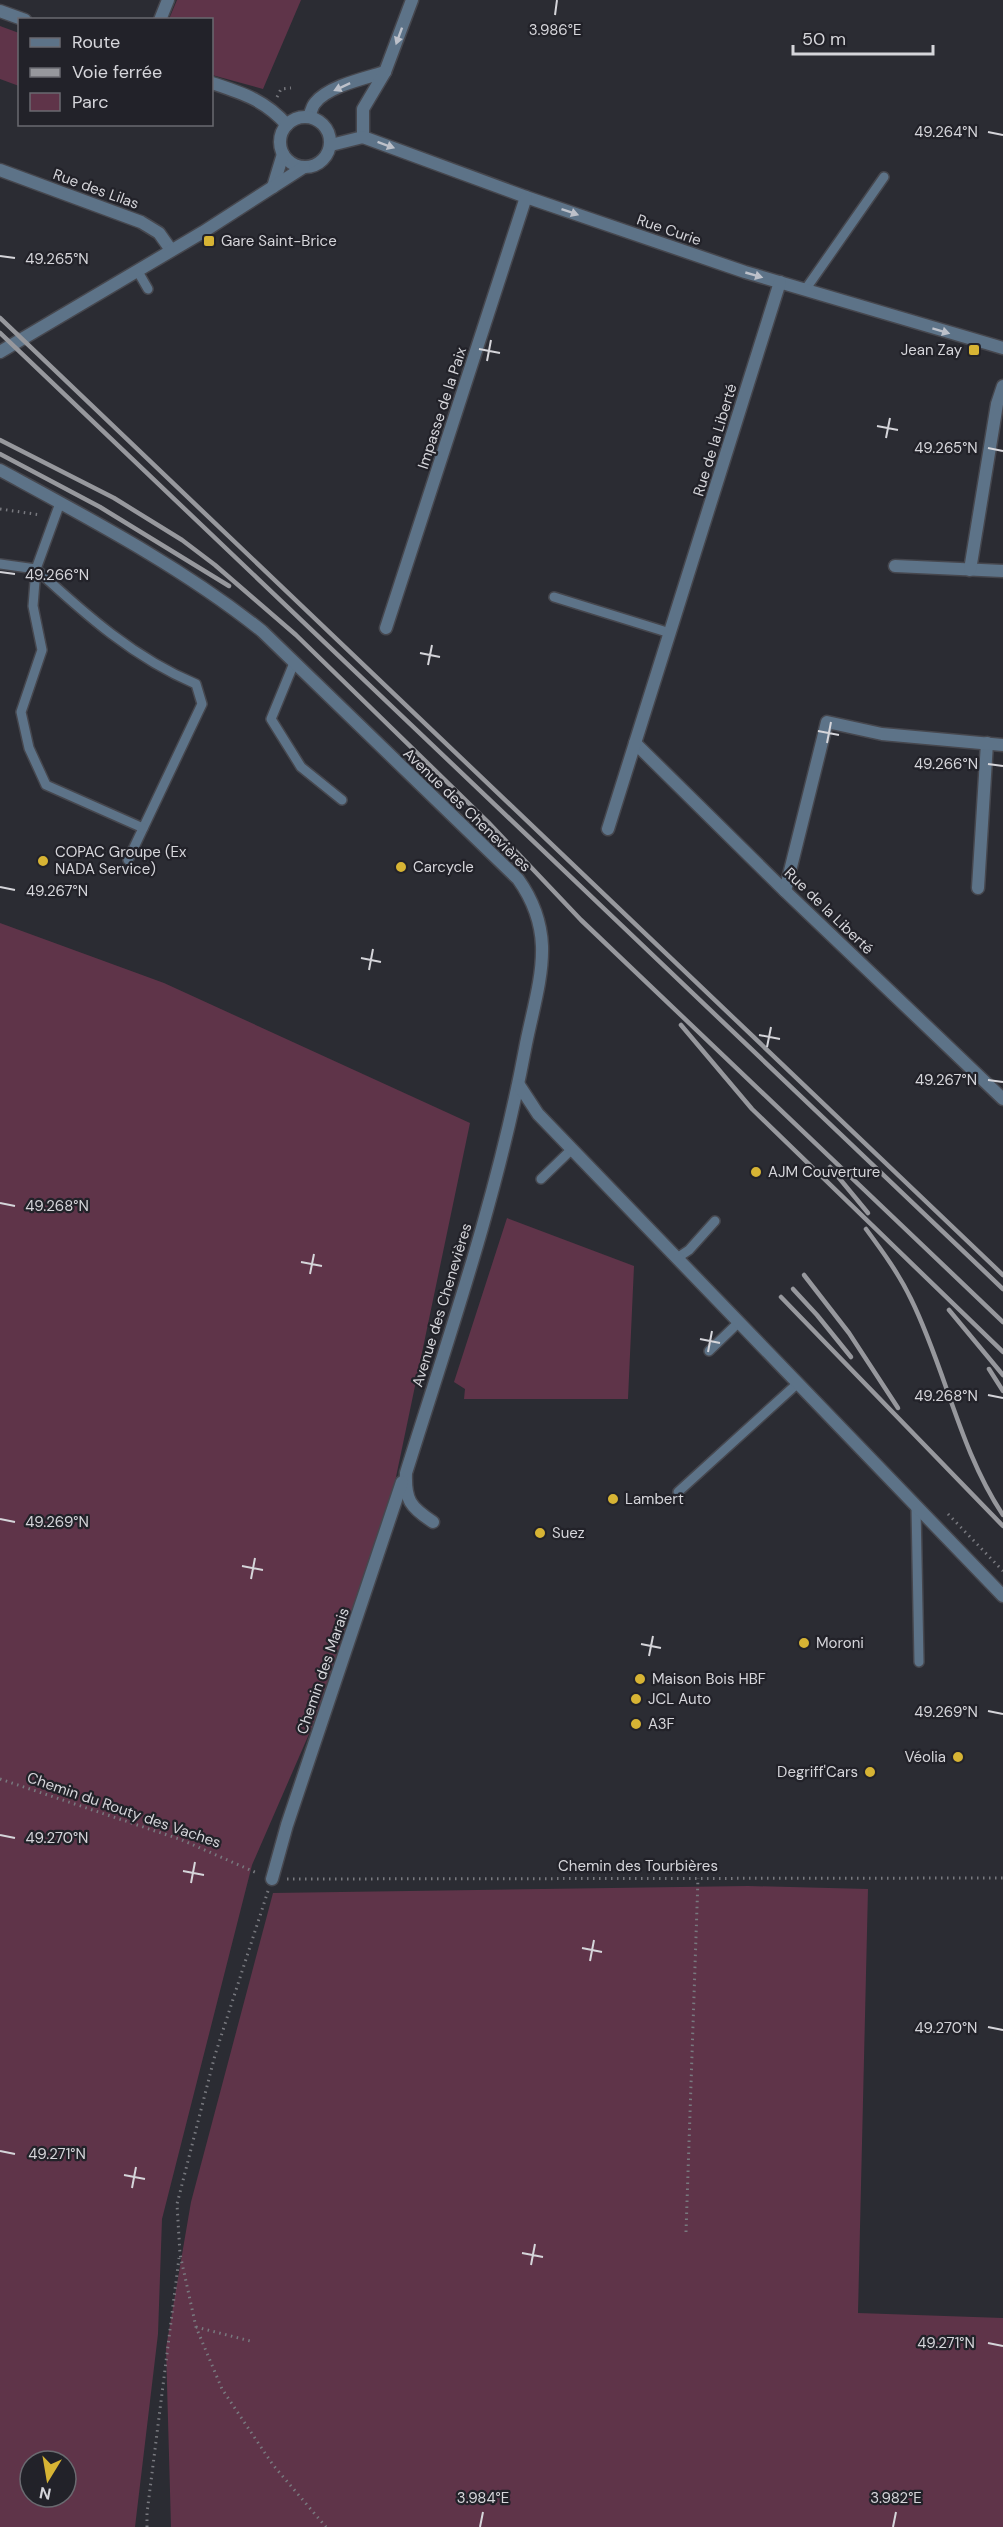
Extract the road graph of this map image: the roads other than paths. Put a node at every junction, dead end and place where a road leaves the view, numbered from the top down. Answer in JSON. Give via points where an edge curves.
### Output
{"nodes":[{"id":1,"x":168,"y":0,"type":"edge"},
{"id":2,"x":412,"y":0,"type":"edge"},
{"id":3,"x":0,"y":11,"type":"edge"},
{"id":4,"x":19,"y":18,"type":"edge"},
{"id":5,"x":161,"y":18,"type":"edge"},
{"id":6,"x":386,"y":72,"type":"junction"},
{"id":7,"x":213,"y":83,"type":"edge"},
{"id":8,"x":309,"y":116,"type":"junction"},
{"id":9,"x":286,"y":124,"type":"junction"},
{"id":10,"x":363,"y":136,"type":"junction"},
{"id":11,"x":331,"y":146,"type":"junction"},
{"id":12,"x":283,"y":154,"type":"junction"},
{"id":13,"x":304,"y":167,"type":"junction"},
{"id":14,"x":0,"y":170,"type":"edge"},
{"id":15,"x":884,"y":177,"type":"dead end"},
{"id":16,"x":273,"y":187,"type":"junction"},
{"id":17,"x":526,"y":197,"type":"junction"},
{"id":18,"x":171,"y":250,"type":"junction"},
{"id":19,"x":137,"y":270,"type":"junction"},
{"id":20,"x":780,"y":282,"type":"junction"},
{"id":21,"x":148,"y":289,"type":"dead end"},
{"id":22,"x":805,"y":290,"type":"junction"},
{"id":23,"x":1003,"y":348,"type":"edge"},
{"id":24,"x":1,"y":351,"type":"edge"},
{"id":25,"x":1003,"y":386,"type":"edge"},
{"id":26,"x":0,"y":470,"type":"edge"},
{"id":27,"x":60,"y":503,"type":"junction"},
{"id":28,"x":0,"y":564,"type":"edge"},
{"id":29,"x":895,"y":566,"type":"dead end"},
{"id":30,"x":36,"y":569,"type":"junction"},
{"id":31,"x":970,"y":570,"type":"junction"},
{"id":32,"x":1003,"y":571,"type":"edge"},
{"id":33,"x":554,"y":597,"type":"dead end"},
{"id":34,"x":387,"y":628,"type":"dead end"},
{"id":35,"x":670,"y":633,"type":"junction"},
{"id":36,"x":294,"y":663,"type":"junction"},
{"id":37,"x":635,"y":743,"type":"junction"},
{"id":38,"x":987,"y":743,"type":"junction"},
{"id":39,"x":1003,"y":745,"type":"edge"},
{"id":40,"x":342,"y":800,"type":"dead end"},
{"id":41,"x":143,"y":828,"type":"junction"},
{"id":42,"x":608,"y":829,"type":"dead end"},
{"id":43,"x":128,"y":860,"type":"dead end"},
{"id":44,"x":978,"y":888,"type":"dead end"},
{"id":45,"x":785,"y":891,"type":"junction"},
{"id":46,"x":519,"y":1085,"type":"junction"},
{"id":47,"x":1003,"y":1098,"type":"edge"},
{"id":48,"x":572,"y":1149,"type":"junction"},
{"id":49,"x":541,"y":1179,"type":"dead end"},
{"id":50,"x":715,"y":1221,"type":"dead end"},
{"id":51,"x":677,"y":1258,"type":"junction"},
{"id":52,"x":740,"y":1322,"type":"junction"},
{"id":53,"x":709,"y":1351,"type":"dead end"},
{"id":54,"x":798,"y":1383,"type":"junction"},
{"id":55,"x":406,"y":1473,"type":"junction"},
{"id":56,"x":678,"y":1492,"type":"dead end"},
{"id":57,"x":916,"y":1507,"type":"junction"},
{"id":58,"x":433,"y":1522,"type":"dead end"},
{"id":59,"x":1003,"y":1596,"type":"edge"},
{"id":60,"x":919,"y":1662,"type":"dead end"},
{"id":61,"x":272,"y":1879,"type":"road end"}],
"edges":[{"from":1,"to":5,"type":"street"},
{"from":2,"to":6,"type":"street","one_way":true},
{"from":3,"to":4,"type":"street"},
{"from":6,"to":8,"type":"street","one_way":true,"via":[[330,92],[315,103]]},
{"from":6,"to":10,"type":"street","via":[[363,109]]},
{"from":7,"to":9,"type":"street","via":[[272,108]]},
{"from":8,"to":9,"type":"street"},
{"from":8,"to":11,"type":"street","via":[[326,127]]},
{"from":9,"to":12,"type":"street","via":[[281,133]]},
{"from":10,"to":11,"type":"street"},
{"from":10,"to":17,"type":"street","name":"Rue Curie","one_way":true},
{"from":11,"to":13,"type":"street","via":[[316,165]]},
{"from":12,"to":13,"type":"street"},
{"from":12,"to":16,"type":"street"},
{"from":13,"to":16,"type":"street"},
{"from":14,"to":18,"type":"street","name":"Rue des Lilas","via":[[141,222],[159,233]]},
{"from":15,"to":22,"type":"lane"},
{"from":16,"to":18,"type":"street"},
{"from":17,"to":20,"type":"street","name":"Rue Curie","one_way":true},
{"from":17,"to":34,"type":"street","name":"Impasse de la Paix"},
{"from":18,"to":19,"type":"street"},
{"from":19,"to":21,"type":"lane"},
{"from":19,"to":24,"type":"street"},
{"from":20,"to":22,"type":"street","name":"Rue Curie"},
{"from":20,"to":35,"type":"street","name":"Rue de la Liberté"},
{"from":22,"to":23,"type":"street","name":"Rue Curie","one_way":true},
{"from":25,"to":31,"type":"street"},
{"from":26,"to":27,"type":"street","name":"Avenue des Chenevières"},
{"from":27,"to":30,"type":"lane"},
{"from":27,"to":36,"type":"street","name":"Avenue des Chenevières","via":[[228,605]]},
{"from":28,"to":30,"type":"lane"},
{"from":29,"to":31,"type":"street"},
{"from":30,"to":41,"type":"lane","via":[[33,606],[42,650],[21,711],[29,748],[46,785]]},
{"from":30,"to":41,"type":"lane","via":[[118,641],[164,671],[196,684],[202,704]]},
{"from":31,"to":32,"type":"street"},
{"from":33,"to":35,"type":"lane"},
{"from":35,"to":37,"type":"street","name":"Rue de la Liberté"},
{"from":36,"to":40,"type":"lane","via":[[271,719],[301,766]]},
{"from":36,"to":46,"type":"street","name":"Avenue des Chenevières","via":[[528,892],[539,920],[542,948]]},
{"from":37,"to":42,"type":"street","name":"Rue de la Liberté"},
{"from":37,"to":45,"type":"street","name":"Rue de la Liberté"},
{"from":38,"to":39,"type":"street"},
{"from":38,"to":44,"type":"street"},
{"from":38,"to":45,"type":"street","via":[[882,734],[827,722]]},
{"from":41,"to":43,"type":"lane"},
{"from":45,"to":47,"type":"street","name":"Rue de la Liberté"},
{"from":46,"to":48,"type":"street","via":[[538,1114]]},
{"from":46,"to":55,"type":"street","name":"Avenue des Chenevières","via":[[491,1198]]},
{"from":48,"to":49,"type":"lane"},
{"from":48,"to":51,"type":"street"},
{"from":50,"to":51,"type":"lane"},
{"from":51,"to":52,"type":"street"},
{"from":52,"to":53,"type":"lane"},
{"from":52,"to":54,"type":"street"},
{"from":54,"to":56,"type":"lane"},
{"from":54,"to":57,"type":"street"},
{"from":55,"to":58,"type":"street","name":"Avenue des Chenevières","via":[[409,1502]]},
{"from":55,"to":61,"type":"street","name":"Chemin des Marais"},
{"from":57,"to":59,"type":"street"},
{"from":57,"to":60,"type":"lane"}]}
